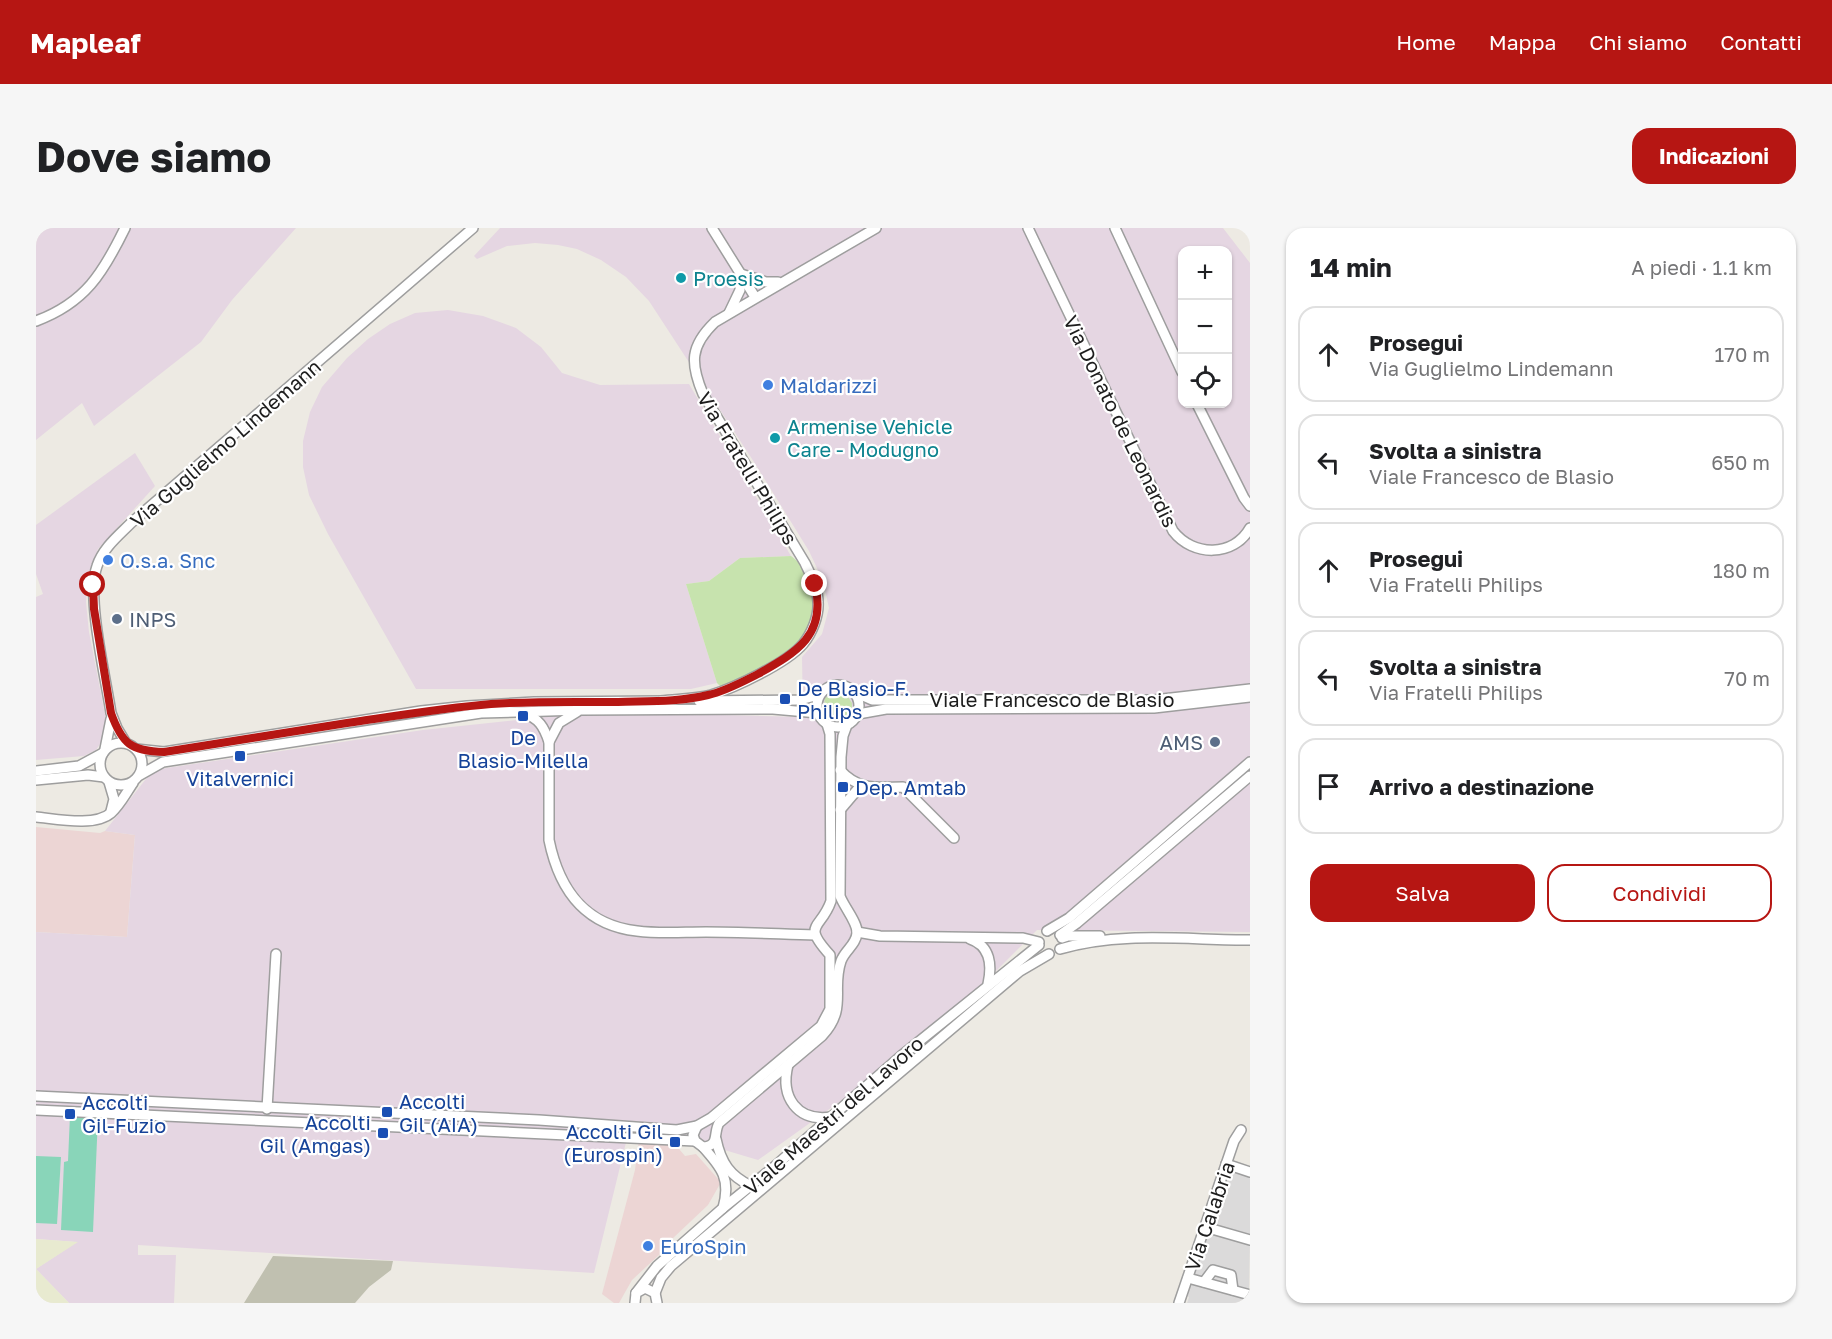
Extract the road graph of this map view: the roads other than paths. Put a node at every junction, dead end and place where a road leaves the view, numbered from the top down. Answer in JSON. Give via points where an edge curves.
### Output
{"nodes":[{"id":1,"x":126,"y":228,"type":"edge"},
{"id":2,"x":473,"y":228,"type":"edge"},
{"id":3,"x":712,"y":228,"type":"edge"},
{"id":4,"x":876,"y":228,"type":"edge"},
{"id":5,"x":1028,"y":228,"type":"edge"},
{"id":6,"x":1115,"y":228,"type":"edge"},
{"id":7,"x":741,"y":274,"type":"junction"},
{"id":8,"x":780,"y":282,"type":"junction"},
{"id":9,"x":755,"y":297,"type":"junction"},
{"id":10,"x":729,"y":314,"type":"junction"},
{"id":11,"x":36,"y":321,"type":"edge"},
{"id":12,"x":1178,"y":363,"type":"edge"},
{"id":13,"x":1199,"y":408,"type":"edge"},
{"id":14,"x":1250,"y":506,"type":"edge"},
{"id":15,"x":1250,"y":528,"type":"edge"},
{"id":16,"x":1250,"y":690,"type":"edge"},
{"id":17,"x":856,"y":693,"type":"junction"},
{"id":18,"x":819,"y":695,"type":"junction"},
{"id":19,"x":1250,"y":697,"type":"edge"},
{"id":20,"x":661,"y":701,"type":"junction"},
{"id":21,"x":581,"y":710,"type":"junction"},
{"id":22,"x":515,"y":711,"type":"junction"},
{"id":23,"x":111,"y":713,"type":"junction"},
{"id":24,"x":818,"y":713,"type":"junction"},
{"id":25,"x":858,"y":714,"type":"junction"},
{"id":26,"x":827,"y":724,"type":"junction"},
{"id":27,"x":847,"y":725,"type":"junction"},
{"id":28,"x":549,"y":742,"type":"junction"},
{"id":29,"x":126,"y":743,"type":"junction"},
{"id":30,"x":136,"y":749,"type":"junction"},
{"id":31,"x":104,"y":751,"type":"junction"},
{"id":32,"x":1250,"y":762,"type":"edge"},
{"id":33,"x":840,"y":770,"type":"junction"},
{"id":34,"x":36,"y":771,"type":"edge"},
{"id":35,"x":1250,"y":776,"type":"edge"},
{"id":36,"x":137,"y":778,"type":"junction"},
{"id":37,"x":36,"y":780,"type":"edge"},
{"id":38,"x":107,"y":780,"type":"junction"},
{"id":39,"x":864,"y":787,"type":"junction"},
{"id":40,"x":839,"y":810,"type":"junction"},
{"id":41,"x":109,"y":815,"type":"junction"},
{"id":42,"x":36,"y":817,"type":"edge"},
{"id":43,"x":954,"y":838,"type":"dead end"},
{"id":44,"x":826,"y":913,"type":"junction"},
{"id":45,"x":849,"y":915,"type":"junction"},
{"id":46,"x":857,"y":932,"type":"junction"},
{"id":47,"x":815,"y":935,"type":"junction"},
{"id":48,"x":965,"y":937,"type":"junction"},
{"id":49,"x":1061,"y":937,"type":"junction"},
{"id":50,"x":1042,"y":938,"type":"junction"},
{"id":51,"x":1114,"y":938,"type":"junction"},
{"id":52,"x":1250,"y":940,"type":"edge"},
{"id":53,"x":825,"y":950,"type":"junction"},
{"id":54,"x":847,"y":950,"type":"junction"},
{"id":55,"x":1060,"y":950,"type":"junction"},
{"id":56,"x":276,"y":954,"type":"dead end"},
{"id":57,"x":1049,"y":954,"type":"junction"},
{"id":58,"x":988,"y":985,"type":"junction"},
{"id":59,"x":788,"y":1065,"type":"junction"},
{"id":60,"x":36,"y":1096,"type":"edge"},
{"id":61,"x":267,"y":1109,"type":"junction"},
{"id":62,"x":36,"y":1110,"type":"edge"},
{"id":63,"x":831,"y":1117,"type":"junction"},
{"id":64,"x":700,"y":1125,"type":"junction"},
{"id":65,"x":1247,"y":1132,"type":"edge"},
{"id":66,"x":716,"y":1136,"type":"junction"},
{"id":67,"x":699,"y":1144,"type":"junction"},
{"id":68,"x":1226,"y":1164,"type":"junction"},
{"id":69,"x":1250,"y":1172,"type":"edge"},
{"id":70,"x":752,"y":1186,"type":"junction"},
{"id":71,"x":723,"y":1208,"type":"junction"},
{"id":72,"x":1205,"y":1227,"type":"junction"},
{"id":73,"x":1250,"y":1240,"type":"edge"},
{"id":74,"x":1188,"y":1278,"type":"junction"},
{"id":75,"x":1204,"y":1282,"type":"junction"},
{"id":76,"x":1233,"y":1290,"type":"junction"},
{"id":77,"x":1250,"y":1295,"type":"edge"},
{"id":78,"x":633,"y":1299,"type":"edge"},
{"id":79,"x":657,"y":1300,"type":"edge"},
{"id":80,"x":1179,"y":1303,"type":"edge"}],
"edges":[{"from":1,"to":11,"type":"street","via":[[91,286],[74,302]]},
{"from":2,"to":23,"type":"street","name":"Via Guglielmo Lindemann","via":[[131,522],[106,549],[93,585]]},
{"from":3,"to":7,"type":"street"},
{"from":4,"to":8,"type":"street","name":"Via Fratelli Philips"},
{"from":5,"to":15,"type":"street","name":"Via Donato de Leonardis","via":[[1173,531],[1187,545],[1209,550],[1230,547]]},
{"from":6,"to":12,"type":"street"},
{"from":7,"to":8,"type":"street"},
{"from":7,"to":9,"type":"street"},
{"from":7,"to":10,"type":"street","via":[[740,290]]},
{"from":8,"to":9,"type":"street","name":"Via Fratelli Philips"},
{"from":9,"to":10,"type":"street","name":"Via Fratelli Philips"},
{"from":10,"to":20,"type":"street","name":"Via Fratelli Philips","via":[[715,322],[699,341],[695,376],[805,563],[819,603],[816,620],[793,654],[742,682],[708,695]]},
{"from":13,"to":14,"type":"street"},
{"from":16,"to":17,"type":"street","name":"Viale Francesco de Blasio","via":[[1154,700],[872,700]]},
{"from":17,"to":18,"type":"street","via":[[840,684]]},
{"from":17,"to":25,"type":"street"},
{"from":18,"to":20,"type":"street","via":[[800,700]]},
{"from":18,"to":24,"type":"street"},
{"from":19,"to":25,"type":"street","name":"Viale Francesco de Blasio","via":[[1154,708],[886,710]]},
{"from":20,"to":30,"type":"street","via":[[467,706],[164,752]]},
{"from":21,"to":22,"type":"street"},
{"from":21,"to":24,"type":"street","via":[[773,709]]},
{"from":21,"to":28,"type":"street","via":[[559,723]]},
{"from":22,"to":28,"type":"street","via":[[539,721]]},
{"from":22,"to":36,"type":"street","via":[[449,717],[163,762]]},
{"from":23,"to":29,"type":"street","name":"Via Guglielmo Lindemann"},
{"from":23,"to":31,"type":"street","name":"Via Guglielmo Lindemann"},
{"from":24,"to":26,"type":"street"},
{"from":25,"to":27,"type":"street"},
{"from":26,"to":27,"type":"street"},
{"from":26,"to":44,"type":"street","via":[[831,901]]},
{"from":27,"to":33,"type":"street"},
{"from":28,"to":47,"type":"street","via":[[549,840],[562,881],[585,910],[608,924],[638,931]]},
{"from":29,"to":30,"type":"street"},
{"from":29,"to":31,"type":"street"},
{"from":30,"to":36,"type":"street","via":[[142,762]]},
{"from":31,"to":34,"type":"street","via":[[79,766]]},
{"from":31,"to":38,"type":"street","via":[[99,765]]},
{"from":32,"to":50,"type":"street","name":"Viale Maestri del Lavoro"},
{"from":33,"to":39,"type":"street"},
{"from":33,"to":40,"type":"street"},
{"from":35,"to":49,"type":"street"},
{"from":36,"to":38,"type":"street","via":[[123,785]]},
{"from":36,"to":41,"type":"street"},
{"from":37,"to":38,"type":"street","via":[[88,775]]},
{"from":38,"to":41,"type":"street","via":[[114,799]]},
{"from":39,"to":40,"type":"street"},
{"from":39,"to":43,"type":"street","via":[[903,787]]},
{"from":40,"to":45,"type":"street","via":[[840,896]]},
{"from":41,"to":42,"type":"street","via":[[99,820]]},
{"from":44,"to":45,"type":"street","via":[[838,911]]},
{"from":44,"to":47,"type":"street","via":[[817,922]]},
{"from":45,"to":46,"type":"street"},
{"from":46,"to":48,"type":"street"},
{"from":46,"to":54,"type":"street"},
{"from":47,"to":53,"type":"street"},
{"from":48,"to":50,"type":"street"},
{"from":48,"to":58,"type":"street","via":[[977,941],[988,955]]},
{"from":49,"to":50,"type":"street","via":[[1054,931]]},
{"from":49,"to":51,"type":"street"},
{"from":49,"to":55,"type":"street"},
{"from":50,"to":57,"type":"street","via":[[1042,951]]},
{"from":50,"to":58,"type":"street","name":"Viale Maestri del Lavoro"},
{"from":51,"to":52,"type":"street"},
{"from":51,"to":55,"type":"street"},
{"from":53,"to":54,"type":"street"},
{"from":53,"to":64,"type":"street","via":[[830,955],[831,1001],[821,1026]]},
{"from":54,"to":59,"type":"street","via":[[840,966],[838,1005],[833,1020]]},
{"from":55,"to":57,"type":"street"},
{"from":56,"to":61,"type":"street"},
{"from":57,"to":79,"type":"street","name":"Viale Maestri del Lavoro","via":[[1020,971],[671,1266],[661,1278]]},
{"from":58,"to":63,"type":"street","name":"Viale Maestri del Lavoro"},
{"from":59,"to":63,"type":"street","via":[[785,1084],[792,1103],[808,1116]]},
{"from":59,"to":66,"type":"street","via":[[719,1123]]},
{"from":60,"to":61,"type":"street"},
{"from":61,"to":64,"type":"street","via":[[677,1130]]},
{"from":62,"to":67,"type":"street"},
{"from":63,"to":70,"type":"street","name":"Viale Maestri del Lavoro"},
{"from":64,"to":66,"type":"street","via":[[712,1125]]},
{"from":64,"to":67,"type":"street","via":[[693,1135]]},
{"from":65,"to":68,"type":"street","name":"Via Calabria","via":[[1234,1141]]},
{"from":66,"to":67,"type":"street","via":[[711,1145]]},
{"from":66,"to":70,"type":"street","via":[[728,1171]]},
{"from":67,"to":71,"type":"street","via":[[727,1182]]},
{"from":68,"to":69,"type":"street"},
{"from":68,"to":72,"type":"street","name":"Via Calabria"},
{"from":70,"to":71,"type":"street","name":"Viale Maestri del Lavoro"},
{"from":71,"to":78,"type":"street","name":"Viale Maestri del Lavoro","via":[[657,1266]]},
{"from":72,"to":73,"type":"street"},
{"from":72,"to":74,"type":"street","name":"Via Calabria"},
{"from":74,"to":75,"type":"street"},
{"from":74,"to":80,"type":"street","name":"Via Calabria"},
{"from":75,"to":76,"type":"street"},
{"from":75,"to":76,"type":"street","via":[[1213,1270],[1231,1275]]},
{"from":76,"to":77,"type":"street"},
{"from":78,"to":79,"type":"street","via":[[649,1288]]}]}
